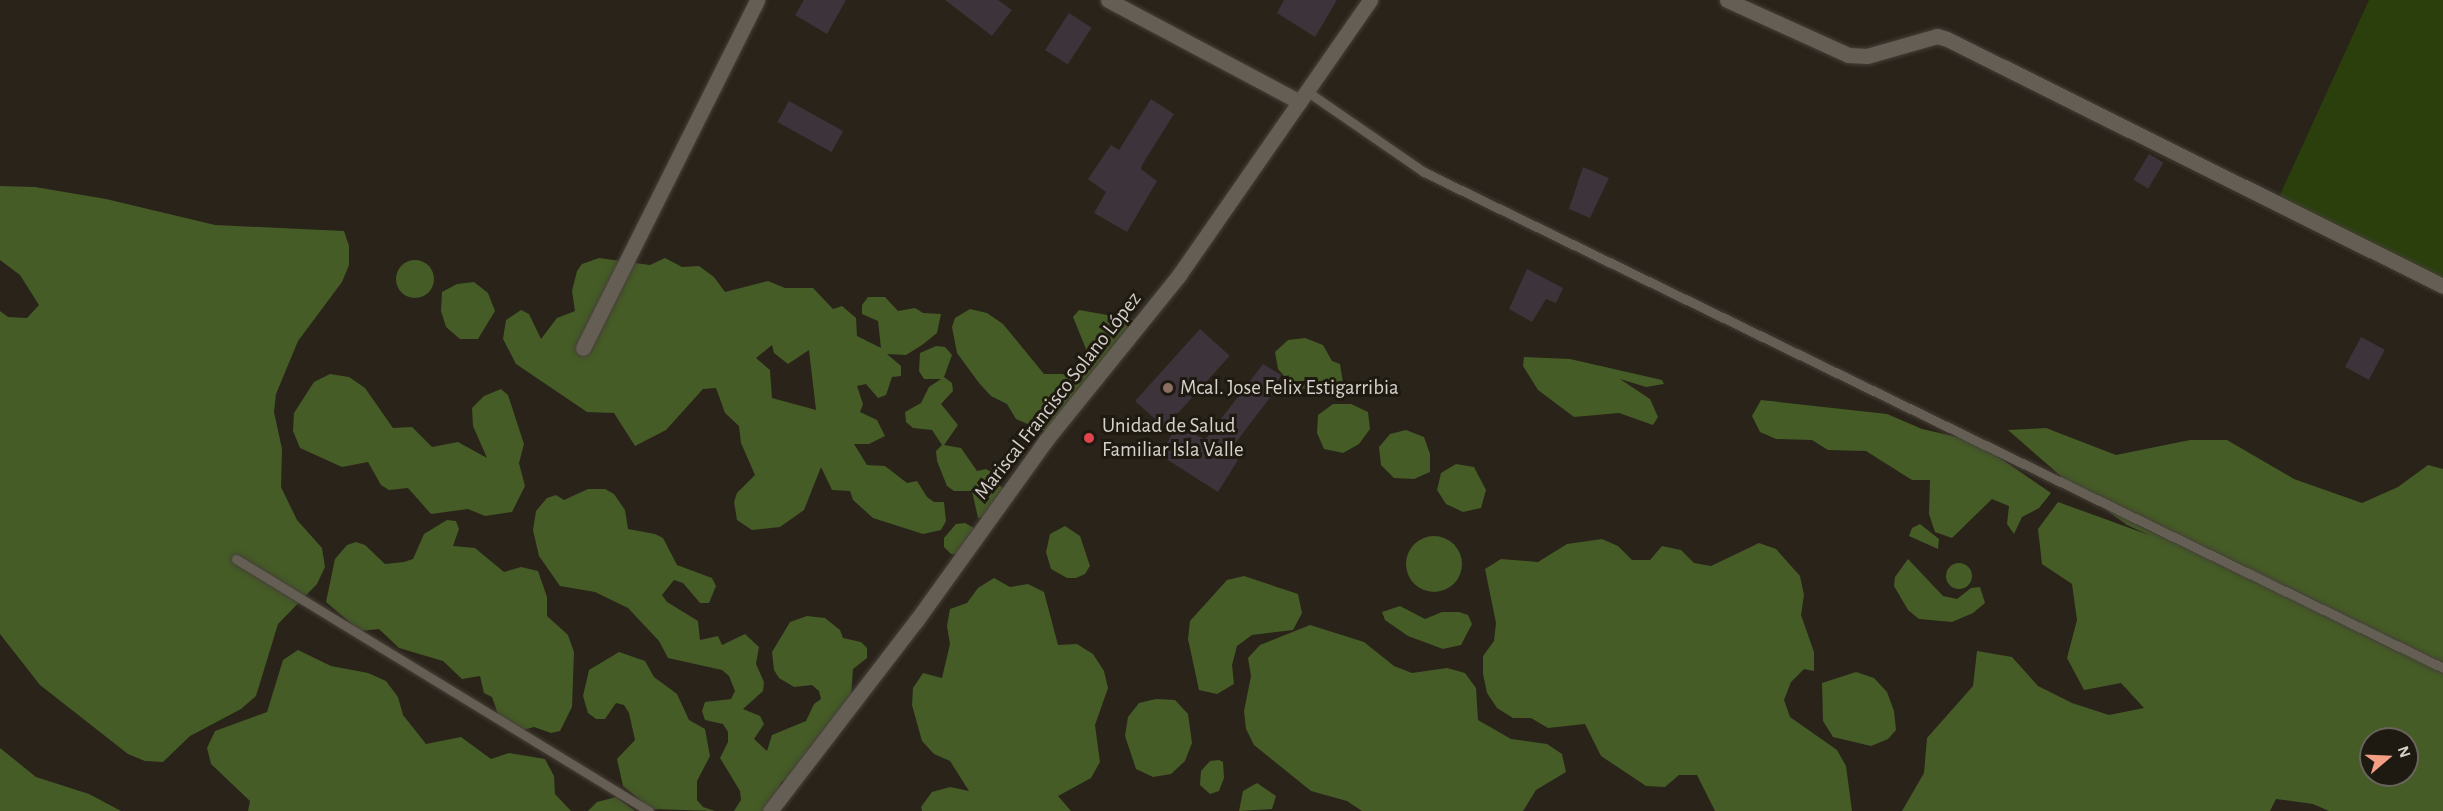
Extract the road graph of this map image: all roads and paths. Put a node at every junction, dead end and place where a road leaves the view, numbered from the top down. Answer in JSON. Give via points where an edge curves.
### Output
{"nodes":[{"id":1,"x":757,"y":0,"type":"edge"},
{"id":2,"x":1108,"y":0,"type":"edge"},
{"id":3,"x":1370,"y":0,"type":"edge"},
{"id":4,"x":1726,"y":0,"type":"edge"},
{"id":5,"x":1304,"y":97,"type":"junction"},
{"id":6,"x":2443,"y":286,"type":"edge"},
{"id":7,"x":583,"y":348,"type":"dead end"},
{"id":8,"x":236,"y":559,"type":"dead end"},
{"id":9,"x":2443,"y":668,"type":"edge"},
{"id":10,"x":649,"y":811,"type":"edge"},
{"id":11,"x":770,"y":811,"type":"edge"}],
"edges":[{"from":1,"to":7,"type":"street"},
{"from":2,"to":5,"type":"street"},
{"from":3,"to":5,"type":"street","name":"Mariscal Francisco Solano López"},
{"from":4,"to":6,"type":"street","via":[[1848,55],[1868,56],[1937,36],[1947,39]]},
{"from":5,"to":9,"type":"lane","via":[[1424,172]]},
{"from":5,"to":11,"type":"street","name":"Mariscal Francisco Solano López","via":[[1179,275],[1046,440],[916,621]]},
{"from":8,"to":10,"type":"lane"}]}
